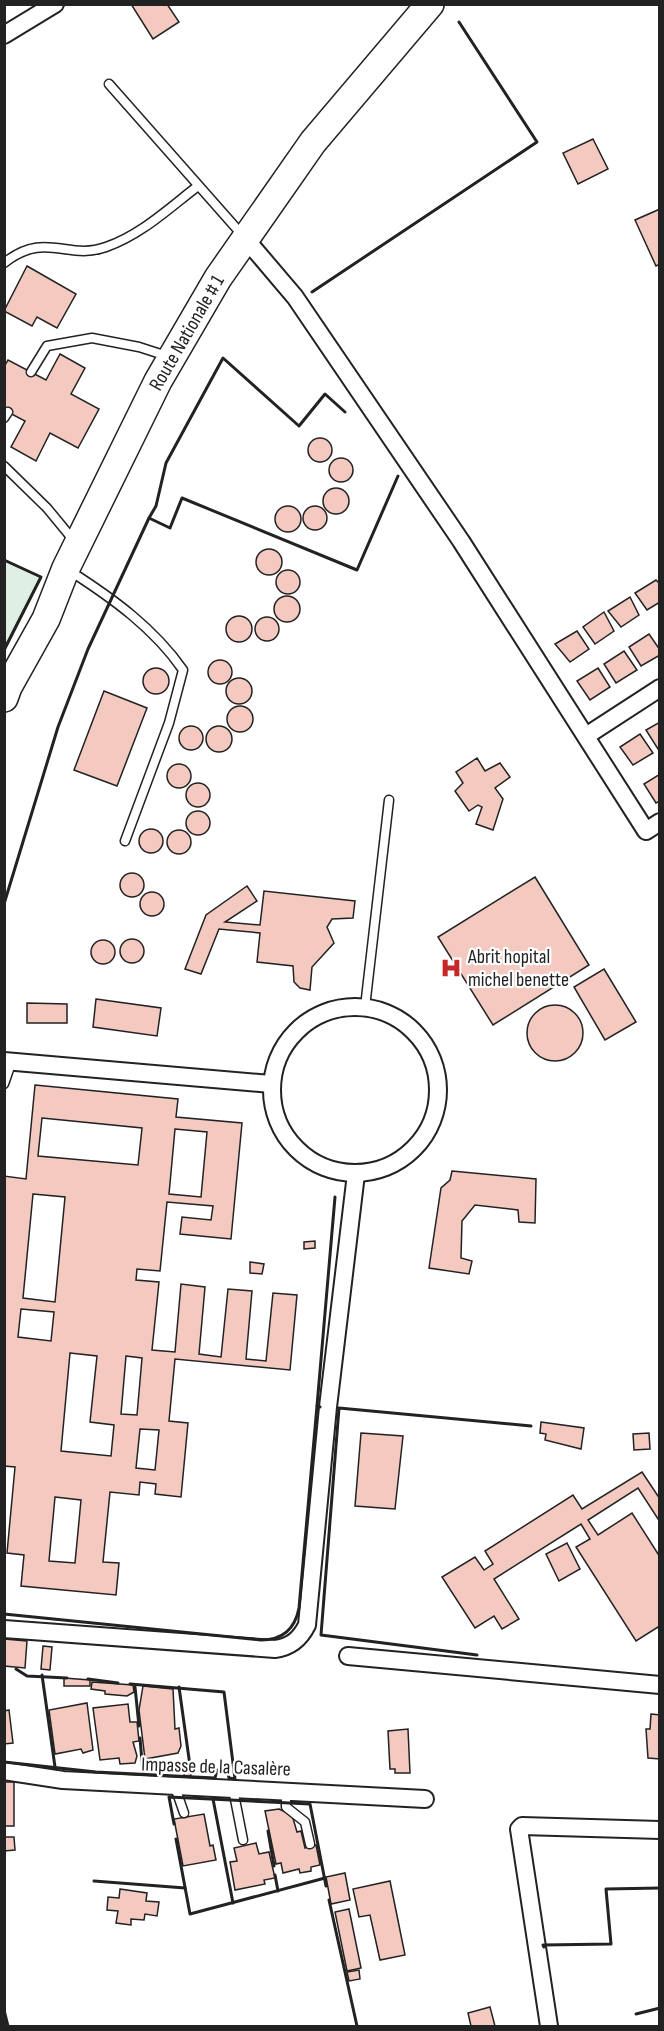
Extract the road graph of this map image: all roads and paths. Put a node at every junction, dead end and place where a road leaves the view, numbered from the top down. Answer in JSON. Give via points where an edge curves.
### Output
{"nodes":[{"id":1,"x":55,"y":4,"type":"edge"},
{"id":2,"x":430,"y":4,"type":"edge"},
{"id":3,"x":4,"y":35,"type":"edge"},
{"id":4,"x":109,"y":84,"type":"dead end"},
{"id":5,"x":198,"y":186,"type":"junction"},
{"id":6,"x":244,"y":237,"type":"junction"},
{"id":7,"x":4,"y":263,"type":"edge"},
{"id":8,"x":173,"y":358,"type":"junction"},
{"id":9,"x":31,"y":372,"type":"dead end"},
{"id":10,"x":4,"y":466,"type":"edge"},
{"id":11,"x":72,"y":557,"type":"junction"},
{"id":12,"x":660,"y":688,"type":"edge"},
{"id":13,"x":6,"y":692,"type":"edge"},
{"id":14,"x":586,"y":736,"type":"junction"},
{"id":15,"x":389,"y":800,"type":"dead end"},
{"id":16,"x":660,"y":822,"type":"edge"},
{"id":17,"x":125,"y":841,"type":"dead end"},
{"id":18,"x":365,"y":1006,"type":"junction"},
{"id":19,"x":8,"y":1061,"type":"edge"},
{"id":20,"x":4,"y":1084,"type":"edge"},
{"id":21,"x":271,"y":1084,"type":"junction"},
{"id":22,"x":356,"y":1174,"type":"junction"},
{"id":23,"x":4,"y":1629,"type":"edge"},
{"id":24,"x":348,"y":1656,"type":"dead end"},
{"id":25,"x":660,"y":1685,"type":"edge"},
{"id":26,"x":4,"y":1771,"type":"edge"},
{"id":27,"x":176,"y":1787,"type":"junction"},
{"id":28,"x":234,"y":1789,"type":"junction"},
{"id":29,"x":286,"y":1790,"type":"junction"},
{"id":30,"x":425,"y":1799,"type":"dead end"},
{"id":31,"x":184,"y":1813,"type":"dead end"},
{"id":32,"x":660,"y":1830,"type":"edge"},
{"id":33,"x":243,"y":1840,"type":"dead end"},
{"id":34,"x":310,"y":1844,"type":"dead end"},
{"id":35,"x":549,"y":2026,"type":"edge"}],
"edges":[{"from":1,"to":3,"type":"street"},
{"from":2,"to":6,"type":"main road","name":"Route Nationale # 1","via":[[313,142]]},
{"from":4,"to":5,"type":"lane"},
{"from":5,"to":6,"type":"lane"},
{"from":5,"to":7,"type":"lane","via":[[134,234],[104,248],[80,251],[38,246]]},
{"from":6,"to":8,"type":"main road","name":"Route Nationale # 1"},
{"from":6,"to":14,"type":"street","via":[[295,297]]},
{"from":8,"to":9,"type":"lane","via":[[92,338],[47,346]]},
{"from":8,"to":11,"type":"main road","name":"Route Nationale # 1"},
{"from":10,"to":11,"type":"lane","via":[[47,508]]},
{"from":11,"to":13,"type":"main road","name":"Route Nationale # 1","via":[[46,619]]},
{"from":11,"to":17,"type":"lane","via":[[171,652],[183,670],[170,723]]},
{"from":12,"to":14,"type":"street"},
{"from":14,"to":16,"type":"street","via":[[646,831]]},
{"from":15,"to":18,"type":"lane"},
{"from":18,"to":21,"type":"street","via":[[338,1008],[312,1017],[291,1034],[277,1058]]},
{"from":18,"to":22,"type":"street","via":[[392,1015],[414,1031],[430,1054],[438,1081],[437,1100],[426,1135],[408,1155],[383,1169]]},
{"from":19,"to":20,"type":"lane"},
{"from":19,"to":21,"type":"street"},
{"from":21,"to":22,"type":"street","via":[[274,1112],[285,1137],[304,1157],[329,1169]]},
{"from":22,"to":23,"type":"street","via":[[307,1625],[302,1636],[285,1648],[275,1649]]},
{"from":24,"to":25,"type":"street"},
{"from":26,"to":27,"type":"street","name":"Impasse de la Casalère","via":[[63,1780]]},
{"from":27,"to":28,"type":"street","name":"Impasse de la Casalère"},
{"from":27,"to":31,"type":"lane"},
{"from":28,"to":29,"type":"street","name":"Impasse de la Casalère"},
{"from":28,"to":33,"type":"lane"},
{"from":29,"to":30,"type":"street","name":"Impasse de la Casalère"},
{"from":29,"to":34,"type":"lane","via":[[286,1807],[305,1822]]},
{"from":32,"to":35,"type":"street","via":[[522,1826],[519,1829]]}]}
